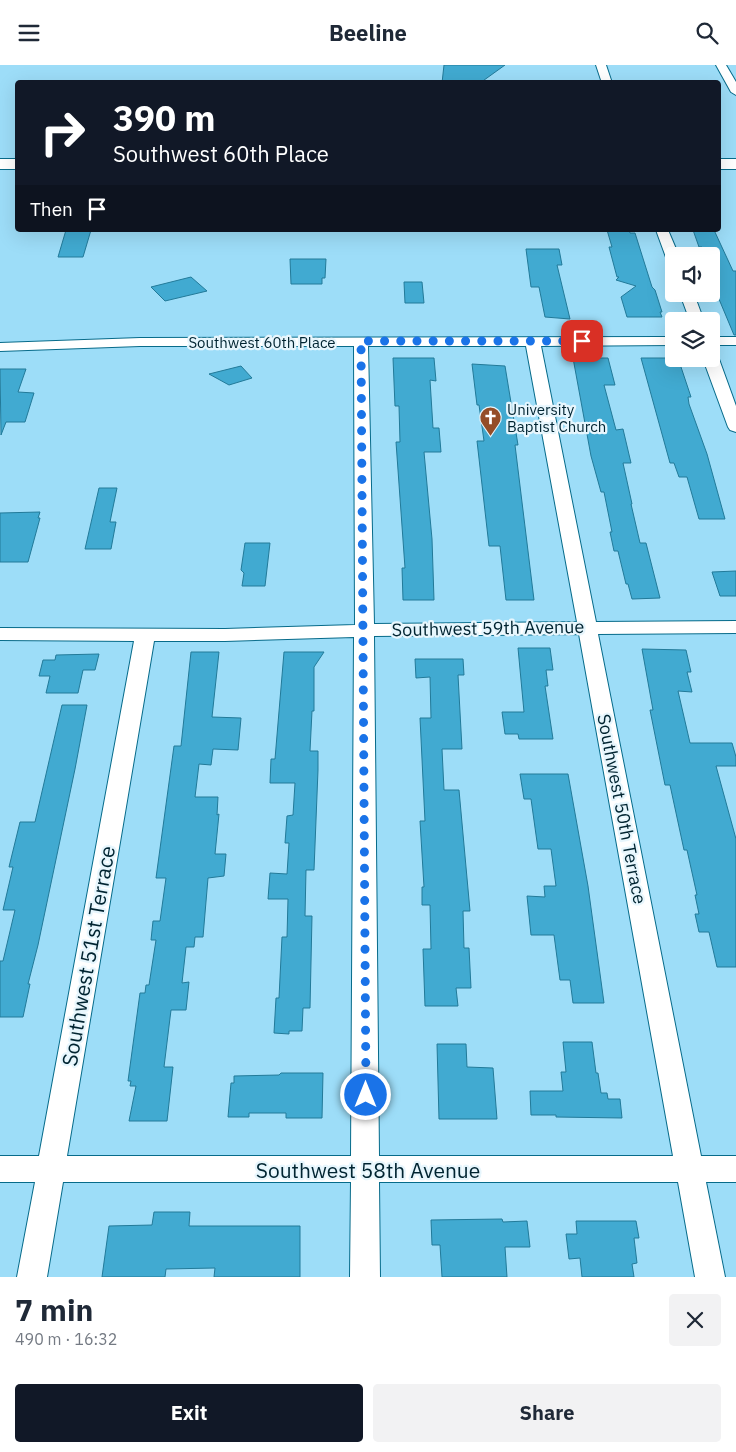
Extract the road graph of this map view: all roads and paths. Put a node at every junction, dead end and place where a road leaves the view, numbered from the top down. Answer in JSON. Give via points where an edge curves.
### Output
{"nodes":[{"id":1,"x":601,"y":65,"type":"edge"},
{"id":2,"x":721,"y":65,"type":"edge"},
{"id":3,"x":606,"y":80,"type":"edge"},
{"id":4,"x":736,"y":92,"type":"edge"},
{"id":5,"x":0,"y":163,"type":"edge"},
{"id":6,"x":15,"y":163,"type":"edge"},
{"id":7,"x":721,"y":164,"type":"edge"},
{"id":8,"x":736,"y":164,"type":"edge"},
{"id":9,"x":663,"y":232,"type":"edge"},
{"id":10,"x":669,"y":247,"type":"edge"},
{"id":11,"x":361,"y":341,"type":"junction"},
{"id":12,"x":533,"y":341,"type":"junction"},
{"id":13,"x":665,"y":341,"type":"edge"},
{"id":14,"x":720,"y":341,"type":"edge"},
{"id":15,"x":736,"y":341,"type":"edge"},
{"id":16,"x":0,"y":347,"type":"edge"},
{"id":17,"x":714,"y":367,"type":"edge"},
{"id":18,"x":736,"y":427,"type":"edge"},
{"id":19,"x":588,"y":627,"type":"junction"},
{"id":20,"x":736,"y":627,"type":"edge"},
{"id":21,"x":364,"y":631,"type":"junction"},
{"id":22,"x":0,"y":634,"type":"edge"},
{"id":23,"x":145,"y":635,"type":"junction"},
{"id":24,"x":0,"y":1169,"type":"edge"},
{"id":25,"x":51,"y":1169,"type":"junction"},
{"id":26,"x":736,"y":1169,"type":"edge"},
{"id":27,"x":365,"y":1170,"type":"junction"},
{"id":28,"x":690,"y":1170,"type":"junction"},
{"id":29,"x":32,"y":1277,"type":"edge"},
{"id":30,"x":365,"y":1277,"type":"edge"},
{"id":31,"x":710,"y":1277,"type":"edge"}],
"edges":[{"from":1,"to":3,"type":"street"},
{"from":2,"to":4,"type":"street"},
{"from":5,"to":6,"type":"street"},
{"from":7,"to":8,"type":"street"},
{"from":9,"to":10,"type":"street"},
{"from":11,"to":12,"type":"street","name":"Southwest 60th Place"},
{"from":11,"to":16,"type":"street","name":"Southwest 60th Place","via":[[140,342]]},
{"from":11,"to":21,"type":"street"},
{"from":12,"to":13,"type":"street","name":"Southwest 60th Place"},
{"from":12,"to":19,"type":"street","name":"Southwest 50th Terrace"},
{"from":14,"to":15,"type":"street"},
{"from":17,"to":18,"type":"street"},
{"from":19,"to":20,"type":"street","name":"Southwest 59th Avenue"},
{"from":19,"to":21,"type":"street","name":"Southwest 59th Avenue"},
{"from":19,"to":28,"type":"street","name":"Southwest 50th Terrace"},
{"from":21,"to":23,"type":"street","name":"Southwest 59th Avenue"},
{"from":21,"to":27,"type":"street"},
{"from":22,"to":23,"type":"street","name":"Southwest 59th Avenue"},
{"from":23,"to":25,"type":"street","name":"Southwest 51st Terrace"},
{"from":24,"to":25,"type":"street","name":"Southwest 58th Avenue"},
{"from":25,"to":27,"type":"street","name":"Southwest 58th Avenue"},
{"from":25,"to":29,"type":"street","name":"Southwest 51st Terrace"},
{"from":26,"to":28,"type":"street","name":"Southwest 58th Avenue"},
{"from":27,"to":28,"type":"street","name":"Southwest 58th Avenue"},
{"from":27,"to":30,"type":"street"},
{"from":28,"to":31,"type":"street","name":"Southwest 50th Terrace"}]}
